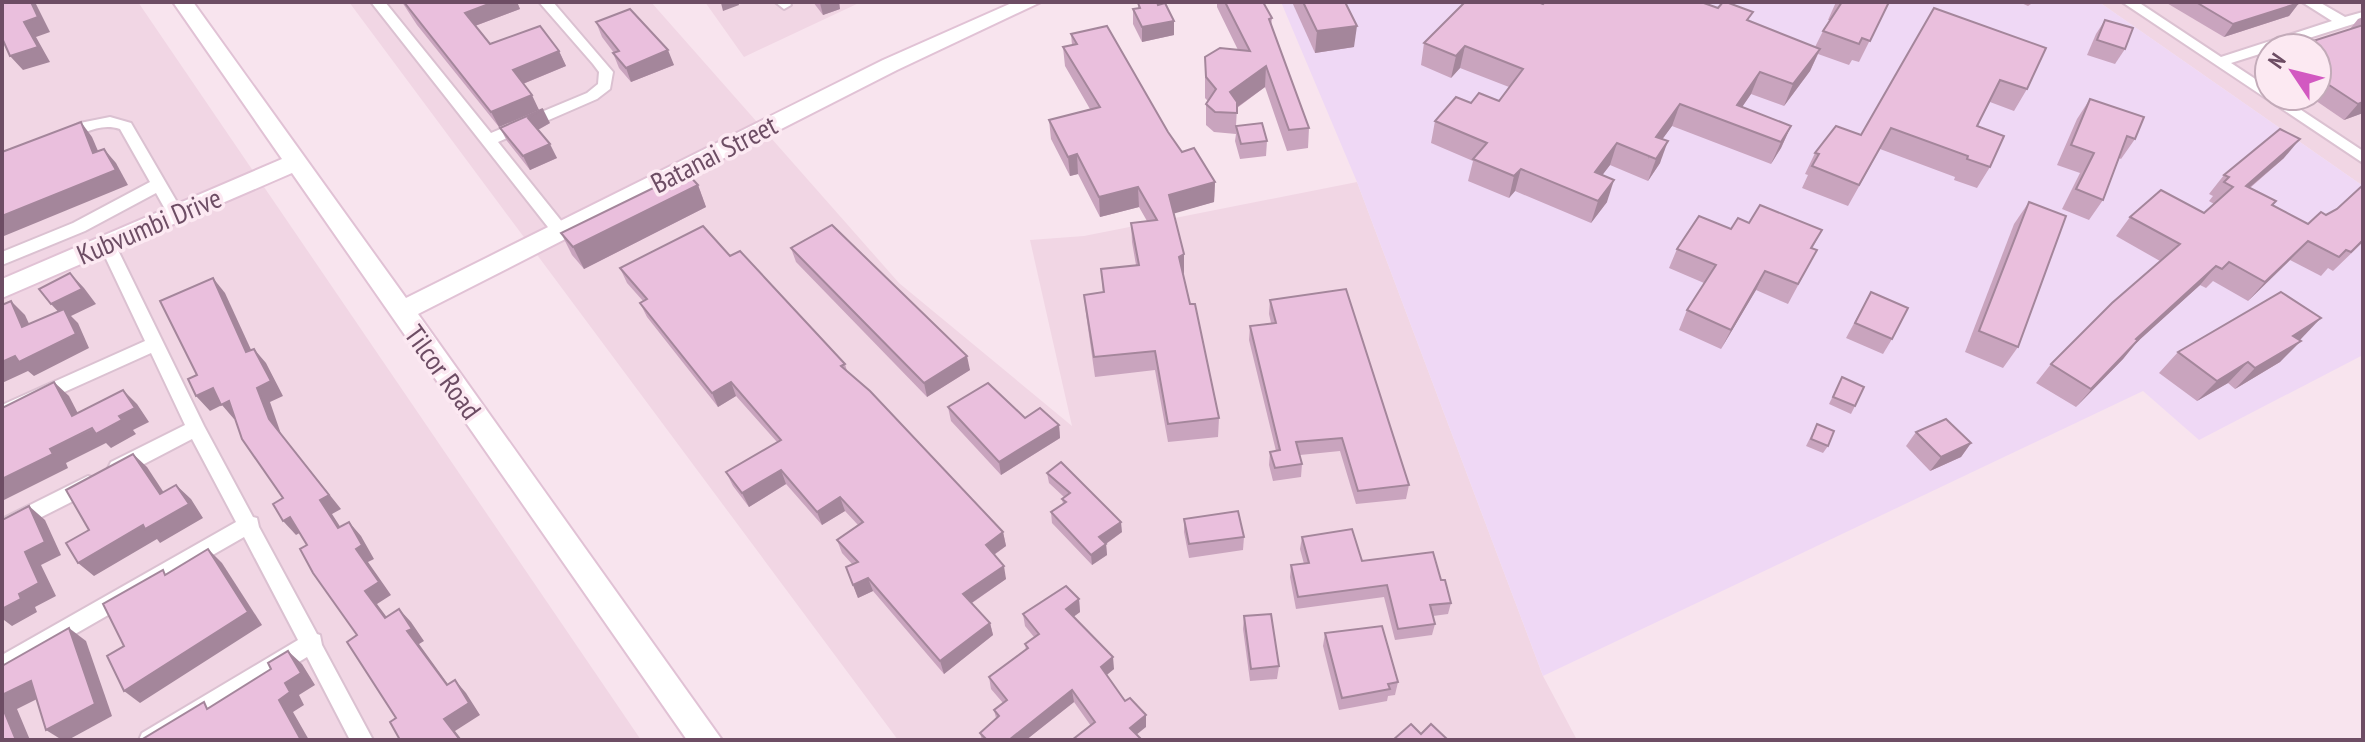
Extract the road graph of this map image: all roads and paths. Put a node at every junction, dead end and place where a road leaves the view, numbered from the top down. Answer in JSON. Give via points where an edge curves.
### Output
{"nodes":[{"id":1,"x":183,"y":2,"type":"edge"},
{"id":2,"x":378,"y":2,"type":"edge"},
{"id":3,"x":546,"y":2,"type":"edge"},
{"id":4,"x":1031,"y":2,"type":"edge"},
{"id":5,"x":2129,"y":2,"type":"edge"},
{"id":6,"x":2309,"y":2,"type":"edge"},
{"id":7,"x":2363,"y":16,"type":"edge"},
{"id":8,"x":2343,"y":22,"type":"junction"},
{"id":9,"x":2219,"y":62,"type":"junction"},
{"id":10,"x":2253,"y":85,"type":"edge"},
{"id":11,"x":2294,"y":112,"type":"edge"},
{"id":12,"x":486,"y":141,"type":"junction"},
{"id":13,"x":42,"y":143,"type":"edge"},
{"id":14,"x":2363,"y":158,"type":"edge"},
{"id":15,"x":296,"y":162,"type":"junction"},
{"id":16,"x":158,"y":185,"type":"junction"},
{"id":17,"x":176,"y":214,"type":"junction"},
{"id":18,"x":561,"y":232,"type":"junction"},
{"id":19,"x":107,"y":244,"type":"junction"},
{"id":20,"x":2,"y":259,"type":"edge"},
{"id":21,"x":2,"y":289,"type":"edge"},
{"id":22,"x":400,"y":312,"type":"junction"},
{"id":23,"x":156,"y":343,"type":"junction"},
{"id":24,"x":2,"y":413,"type":"edge"},
{"id":25,"x":196,"y":428,"type":"junction"},
{"id":26,"x":250,"y":524,"type":"junction"},
{"id":27,"x":2,"y":529,"type":"edge"},
{"id":28,"x":313,"y":642,"type":"junction"},
{"id":29,"x":2,"y":666,"type":"edge"},
{"id":30,"x":150,"y":740,"type":"edge"},
{"id":31,"x":362,"y":740,"type":"edge"},
{"id":32,"x":706,"y":740,"type":"edge"}],
"edges":[{"from":1,"to":15,"type":"street","name":"Tilcor Road"},
{"from":2,"to":12,"type":"street"},
{"from":3,"to":12,"type":"street","via":[[599,61],[606,72],[605,86]]},
{"from":4,"to":18,"type":"street","name":"Batanai Street","via":[[878,71]]},
{"from":5,"to":9,"type":"street"},
{"from":6,"to":8,"type":"street"},
{"from":7,"to":8,"type":"street"},
{"from":8,"to":9,"type":"street"},
{"from":9,"to":10,"type":"street"},
{"from":11,"to":14,"type":"street"},
{"from":12,"to":18,"type":"street"},
{"from":13,"to":16,"type":"street","via":[[102,122],[118,122],[126,126]]},
{"from":15,"to":17,"type":"street","name":"Kubvumbi Drive"},
{"from":15,"to":22,"type":"street","name":"Tilcor Road"},
{"from":16,"to":17,"type":"street"},
{"from":16,"to":20,"type":"street","via":[[79,227]]},
{"from":17,"to":19,"type":"street","name":"Kubvumbi Drive"},
{"from":18,"to":22,"type":"street","name":"Batanai Street"},
{"from":19,"to":21,"type":"street","name":"Kubvumbi Drive"},
{"from":19,"to":23,"type":"street"},
{"from":22,"to":32,"type":"street","name":"Tilcor Road"},
{"from":23,"to":24,"type":"street"},
{"from":23,"to":25,"type":"street"},
{"from":25,"to":26,"type":"street"},
{"from":25,"to":27,"type":"street"},
{"from":26,"to":28,"type":"street"},
{"from":26,"to":29,"type":"street"},
{"from":28,"to":30,"type":"street"},
{"from":28,"to":31,"type":"street"}]}
